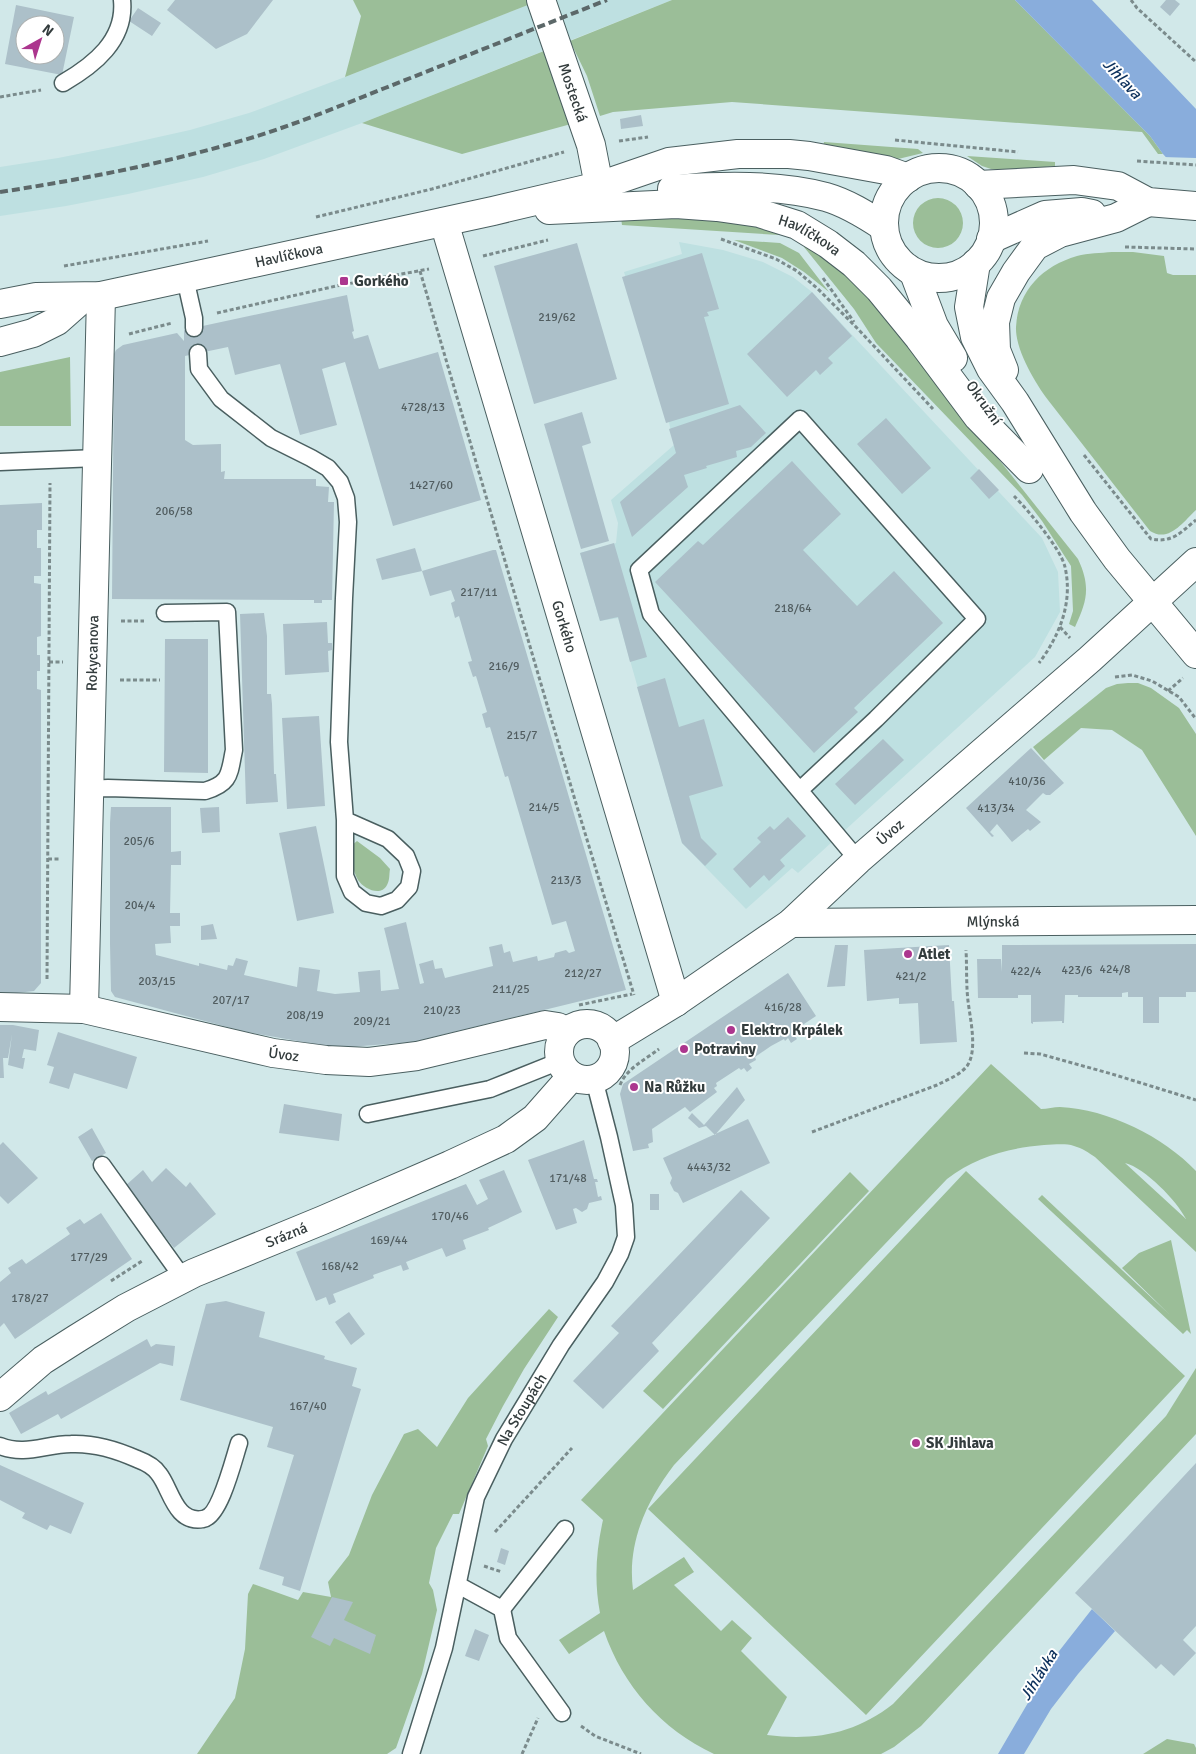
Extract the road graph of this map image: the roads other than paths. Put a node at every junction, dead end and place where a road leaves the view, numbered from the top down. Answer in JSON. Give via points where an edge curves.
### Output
{"nodes":[{"id":1,"x":122,"y":0,"type":"edge"},
{"id":2,"x":541,"y":0,"type":"edge"},
{"id":3,"x":63,"y":83,"type":"road end"},
{"id":4,"x":908,"y":178,"type":"junction"},
{"id":5,"x":609,"y":183,"type":"junction"},
{"id":6,"x":978,"y":186,"type":"junction"},
{"id":7,"x":1148,"y":202,"type":"junction"},
{"id":8,"x":1196,"y":206,"type":"edge"},
{"id":9,"x":493,"y":211,"type":"junction"},
{"id":10,"x":1116,"y":218,"type":"junction"},
{"id":11,"x":444,"y":222,"type":"junction"},
{"id":12,"x":884,"y":227,"type":"junction"},
{"id":13,"x":991,"y":239,"type":"junction"},
{"id":14,"x":976,"y":263,"type":"junction"},
{"id":15,"x":914,"y":273,"type":"junction"},
{"id":16,"x":185,"y":278,"type":"junction"},
{"id":17,"x":92,"y":297,"type":"junction"},
{"id":18,"x":0,"y":304,"type":"edge"},
{"id":19,"x":194,"y":328,"type":"dead end"},
{"id":20,"x":0,"y":342,"type":"edge"},
{"id":21,"x":198,"y":353,"type":"dead end"},
{"id":22,"x":1016,"y":402,"type":"junction"},
{"id":23,"x":97,"y":458,"type":"junction"},
{"id":24,"x":0,"y":462,"type":"edge"},
{"id":25,"x":1029,"y":469,"type":"junction"},
{"id":26,"x":1082,"y":512,"type":"junction"},
{"id":27,"x":1196,"y":562,"type":"edge"},
{"id":28,"x":1152,"y":602,"type":"junction"},
{"id":29,"x":165,"y":613,"type":"road end"},
{"id":30,"x":1196,"y":654,"type":"edge"},
{"id":31,"x":89,"y":789,"type":"junction"},
{"id":32,"x":800,"y":790,"type":"junction"},
{"id":33,"x":345,"y":820,"type":"junction"},
{"id":34,"x":858,"y":860,"type":"junction"},
{"id":35,"x":1196,"y":920,"type":"edge"},
{"id":36,"x":791,"y":923,"type":"junction"},
{"id":37,"x":676,"y":1002,"type":"junction"},
{"id":38,"x":0,"y":1007,"type":"edge"},
{"id":39,"x":84,"y":1009,"type":"junction"},
{"id":40,"x":569,"y":1020,"type":"junction"},
{"id":41,"x":612,"y":1041,"type":"junction"},
{"id":42,"x":575,"y":1072,"type":"junction"},
{"id":43,"x":368,"y":1114,"type":"dead end"},
{"id":44,"x":102,"y":1165,"type":"dead end"},
{"id":45,"x":183,"y":1278,"type":"junction"},
{"id":46,"x":0,"y":1397,"type":"edge"},
{"id":47,"x":239,"y":1442,"type":"dead end"},
{"id":48,"x":0,"y":1446,"type":"edge"},
{"id":49,"x":565,"y":1529,"type":"dead end"},
{"id":50,"x":458,"y":1586,"type":"junction"},
{"id":51,"x":502,"y":1609,"type":"junction"},
{"id":52,"x":562,"y":1713,"type":"road end"},
{"id":53,"x":411,"y":1754,"type":"edge"}],
"edges":[{"from":1,"to":3,"type":"lane","via":[[123,12],[110,45],[84,71]]},
{"from":2,"to":5,"type":"street","name":"Mostecká","via":[[591,145]]},
{"from":4,"to":5,"type":"street","name":"Havlíčkova","via":[[886,170],[809,156],[738,154],[669,162]]},
{"from":4,"to":6,"type":"street","via":[[925,170],[944,168],[962,174]]},
{"from":4,"to":12,"type":"street","via":[[889,199]]},
{"from":5,"to":9,"type":"street","name":"Havlíčkova"},
{"from":5,"to":12,"type":"street","name":"Havlíčkova","via":[[658,190],[710,187],[780,189],[827,197],[859,211]]},
{"from":6,"to":7,"type":"street","via":[[1074,180],[1118,186]]},
{"from":6,"to":13,"type":"street","via":[[992,210]]},
{"from":7,"to":8,"type":"street"},
{"from":7,"to":10,"type":"street"},
{"from":9,"to":11,"type":"street","name":"Havlíčkova"},
{"from":9,"to":25,"type":"street","name":"Havlíčkova","via":[[676,204],[759,213],[798,225],[854,264],[879,289],[978,417]]},
{"from":10,"to":13,"type":"street","via":[[1082,212],[1045,215]]},
{"from":10,"to":22,"type":"street","via":[[1060,233],[1035,246],[1001,298],[995,322],[996,350]]},
{"from":11,"to":16,"type":"street","name":"Havlíčkova"},
{"from":11,"to":37,"type":"street","name":"Gorkého"},
{"from":12,"to":15,"type":"street","via":[[893,254]]},
{"from":13,"to":14,"type":"street"},
{"from":14,"to":15,"type":"street","via":[[961,274],[942,278]]},
{"from":14,"to":22,"type":"street","name":"Okružní","via":[[969,307],[975,337],[991,369]]},
{"from":15,"to":25,"type":"street","name":"Okružní","via":[[934,326]]},
{"from":16,"to":17,"type":"street","name":"Havlíčkova"},
{"from":16,"to":19,"type":"lane"},
{"from":17,"to":18,"type":"street","name":"Havlíčkova","via":[[36,297]]},
{"from":17,"to":20,"type":"street","name":"Havlíčkova","via":[[56,321]]},
{"from":17,"to":23,"type":"street","name":"Rokycanova"},
{"from":21,"to":33,"type":"lane","via":[[199,369],[221,399],[271,438],[328,468],[340,482],[346,498],[348,522],[339,742]]},
{"from":22,"to":26,"type":"street","name":"Okružní"},
{"from":23,"to":24,"type":"lane"},
{"from":23,"to":31,"type":"street","name":"Rokycanova"},
{"from":25,"to":26,"type":"street","name":"Okružní"},
{"from":26,"to":28,"type":"street","name":"Okružní"},
{"from":27,"to":28,"type":"street","name":"Úvoz"},
{"from":28,"to":30,"type":"street","name":"Okružní"},
{"from":28,"to":34,"type":"street","name":"Úvoz"},
{"from":29,"to":31,"type":"lane","via":[[227,612],[234,750],[230,772],[218,787],[205,790]]},
{"from":31,"to":39,"type":"street","name":"Rokycanova"},
{"from":32,"to":32,"type":"lane","via":[[650,614],[639,570],[800,419],[977,618]]},
{"from":32,"to":34,"type":"lane"},
{"from":33,"to":33,"type":"lane","via":[[388,839],[406,856],[412,871],[408,886],[397,900],[381,906],[366,903],[352,892],[345,876]]},
{"from":34,"to":36,"type":"street","name":"Úvoz"},
{"from":35,"to":36,"type":"street","name":"Mlýnská"},
{"from":36,"to":37,"type":"street","name":"Úvoz"},
{"from":37,"to":41,"type":"street","name":"Úvoz"},
{"from":38,"to":39,"type":"street","name":"Úvoz"},
{"from":39,"to":40,"type":"street","name":"Úvoz","via":[[273,1053],[369,1062],[417,1056],[545,1025],[558,1027]]},
{"from":40,"to":41,"type":"street","via":[[578,1026],[592,1025],[604,1030]]},
{"from":40,"to":42,"type":"street","via":[[559,1046]]},
{"from":41,"to":42,"type":"street","via":[[614,1060],[602,1075]]},
{"from":42,"to":43,"type":"lane"},
{"from":42,"to":45,"type":"street","name":"Srázná","via":[[535,1118],[506,1139]]},
{"from":42,"to":50,"type":"lane","name":"Na Stoupách","via":[[609,1136],[624,1205],[626,1237],[605,1282],[561,1345],[504,1439],[476,1497]]},
{"from":44,"to":45,"type":"lane"},
{"from":45,"to":46,"type":"street","name":"Srázná","via":[[126,1308],[43,1360]]},
{"from":47,"to":48,"type":"lane","via":[[219,1503],[209,1517],[202,1520],[192,1518],[175,1506],[158,1472],[147,1463],[120,1451],[71,1444],[23,1452]]},
{"from":49,"to":51,"type":"lane"},
{"from":50,"to":51,"type":"lane"},
{"from":50,"to":53,"type":"lane","name":"Na Stoupách","via":[[444,1648]]},
{"from":51,"to":52,"type":"lane","via":[[508,1638]]}]}
